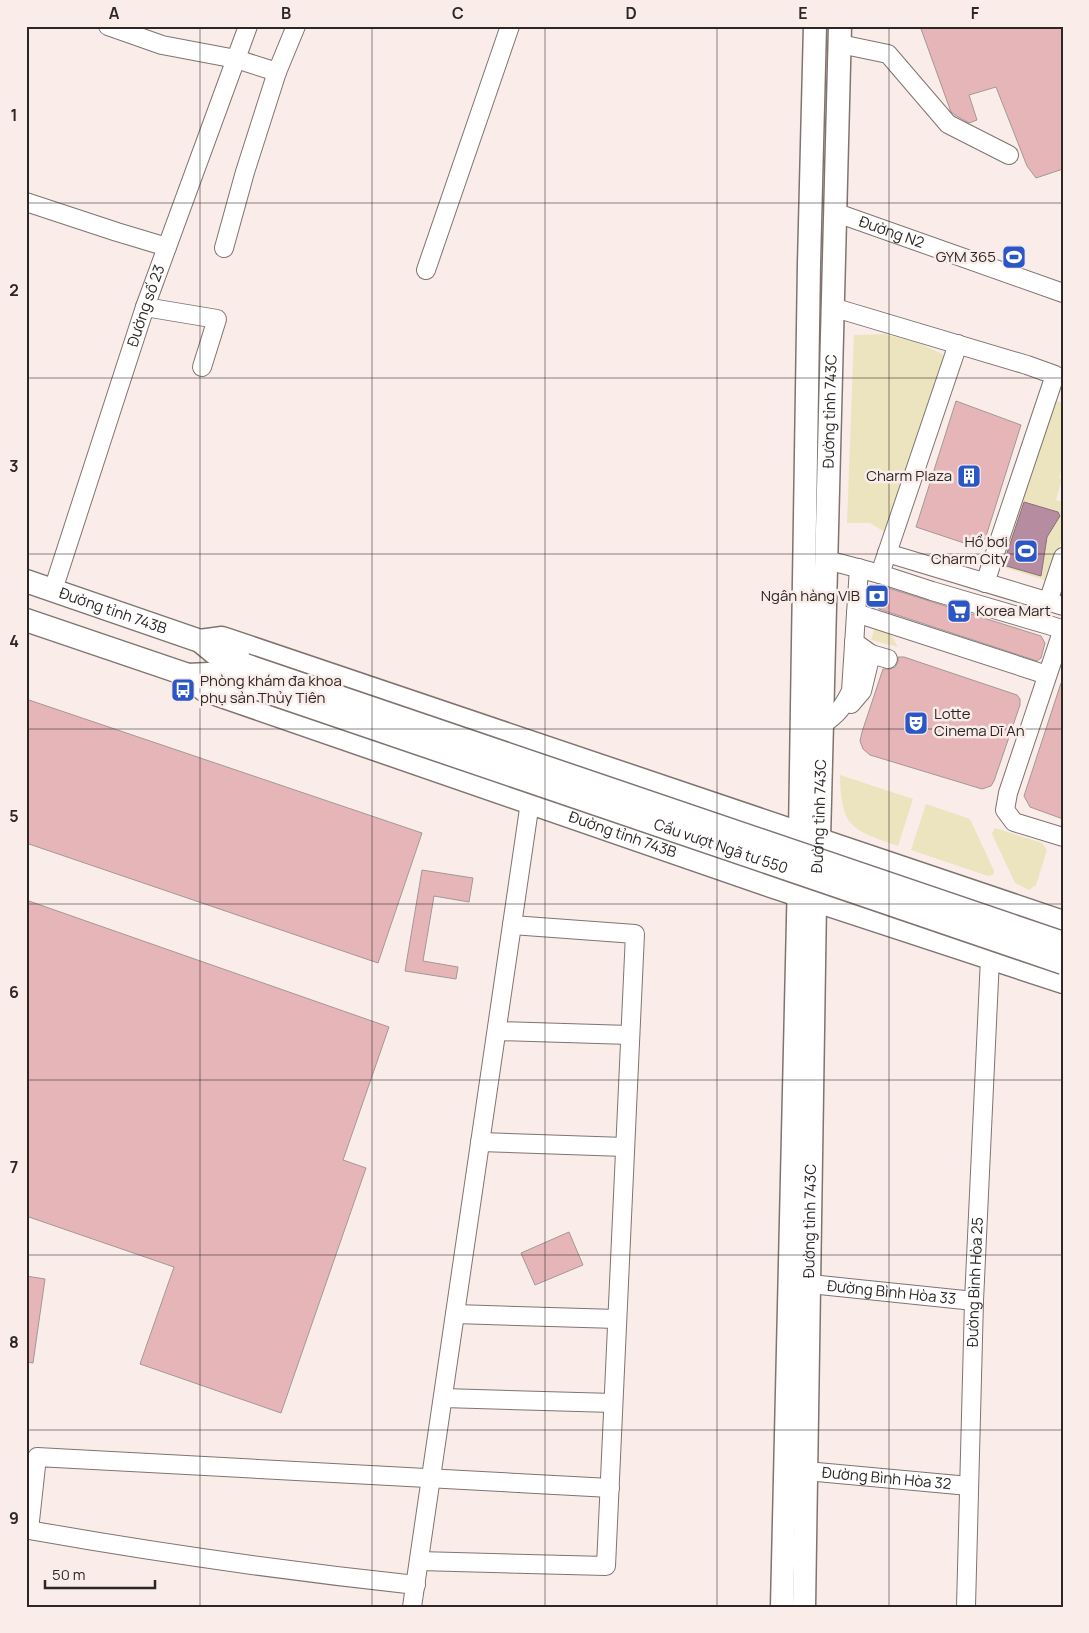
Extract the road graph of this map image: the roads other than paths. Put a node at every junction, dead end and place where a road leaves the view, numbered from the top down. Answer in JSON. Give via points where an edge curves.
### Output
{"nodes":[{"id":1,"x":108,"y":26,"type":"edge"},
{"id":2,"x":248,"y":26,"type":"edge"},
{"id":3,"x":296,"y":26,"type":"edge"},
{"id":4,"x":510,"y":26,"type":"edge"},
{"id":5,"x":815,"y":26,"type":"edge"},
{"id":6,"x":840,"y":35,"type":"edge"},
{"id":7,"x":236,"y":59,"type":"junction"},
{"id":8,"x":277,"y":72,"type":"junction"},
{"id":9,"x":1009,"y":155,"type":"dead end"},
{"id":10,"x":26,"y":202,"type":"edge"},
{"id":11,"x":810,"y":211,"type":"junction"},
{"id":12,"x":834,"y":212,"type":"junction"},
{"id":13,"x":168,"y":247,"type":"junction"},
{"id":14,"x":224,"y":248,"type":"dead end"},
{"id":15,"x":426,"y":270,"type":"dead end"},
{"id":16,"x":1063,"y":293,"type":"edge"},
{"id":17,"x":145,"y":307,"type":"junction"},
{"id":18,"x":832,"y":308,"type":"junction"},
{"id":19,"x":958,"y":344,"type":"junction"},
{"id":20,"x":202,"y":367,"type":"dead end"},
{"id":21,"x":1059,"y":376,"type":"edge"},
{"id":22,"x":887,"y":553,"type":"junction"},
{"id":23,"x":1063,"y":557,"type":"edge"},
{"id":24,"x":816,"y":560,"type":"junction"},
{"id":25,"x":859,"y":568,"type":"junction"},
{"id":26,"x":880,"y":574,"type":"junction"},
{"id":27,"x":26,"y":581,"type":"edge"},
{"id":28,"x":985,"y":583,"type":"junction"},
{"id":29,"x":53,"y":590,"type":"junction"},
{"id":30,"x":1055,"y":604,"type":"edge"},
{"id":31,"x":856,"y":613,"type":"junction"},
{"id":32,"x":26,"y":620,"type":"edge"},
{"id":33,"x":1062,"y":629,"type":"edge"},
{"id":34,"x":200,"y":641,"type":"junction"},
{"id":35,"x":854,"y":642,"type":"junction"},
{"id":36,"x":871,"y":654,"type":"junction"},
{"id":37,"x":888,"y":659,"type":"dead end"},
{"id":38,"x":241,"y":674,"type":"junction"},
{"id":39,"x":188,"y":675,"type":"junction"},
{"id":40,"x":1047,"y":675,"type":"junction"},
{"id":41,"x":842,"y":708,"type":"junction"},
{"id":42,"x":822,"y":725,"type":"junction"},
{"id":43,"x":530,"y":802,"type":"junction"},
{"id":44,"x":810,"y":837,"type":"junction"},
{"id":45,"x":1063,"y":837,"type":"edge"},
{"id":46,"x":807,"y":898,"type":"junction"},
{"id":47,"x":1063,"y":922,"type":"edge"},
{"id":48,"x":512,"y":925,"type":"junction"},
{"id":49,"x":1063,"y":943,"type":"edge"},
{"id":50,"x":990,"y":958,"type":"junction"},
{"id":51,"x":1063,"y":963,"type":"edge"},
{"id":52,"x":1063,"y":982,"type":"edge"},
{"id":53,"x":497,"y":1031,"type":"junction"},
{"id":54,"x":630,"y":1035,"type":"junction"},
{"id":55,"x":480,"y":1142,"type":"junction"},
{"id":56,"x":625,"y":1147,"type":"junction"},
{"id":57,"x":803,"y":1270,"type":"junction"},
{"id":58,"x":974,"y":1300,"type":"junction"},
{"id":59,"x":455,"y":1314,"type":"junction"},
{"id":60,"x":617,"y":1319,"type":"junction"},
{"id":61,"x":443,"y":1398,"type":"junction"},
{"id":62,"x":613,"y":1403,"type":"junction"},
{"id":63,"x":806,"y":1471,"type":"junction"},
{"id":64,"x":431,"y":1479,"type":"junction"},
{"id":65,"x":969,"y":1486,"type":"junction"},
{"id":66,"x":610,"y":1488,"type":"junction"},
{"id":67,"x":419,"y":1561,"type":"junction"},
{"id":68,"x":416,"y":1585,"type":"junction"},
{"id":69,"x":412,"y":1607,"type":"edge"},
{"id":70,"x":782,"y":1607,"type":"edge"},
{"id":71,"x":804,"y":1607,"type":"edge"},
{"id":72,"x":966,"y":1607,"type":"edge"}],
"edges":[{"from":1,"to":7,"type":"street","via":[[162,45]]},
{"from":2,"to":7,"type":"street","name":"Đường số 23"},
{"from":3,"to":8,"type":"street"},
{"from":4,"to":15,"type":"street"},
{"from":5,"to":11,"type":"main road","name":"Đường tỉnh 743C"},
{"from":6,"to":9,"type":"street","via":[[888,54],[948,124]]},
{"from":6,"to":12,"type":"main road","name":"Đường tỉnh 743C"},
{"from":7,"to":8,"type":"street"},
{"from":7,"to":13,"type":"street","name":"Đường số 23"},
{"from":8,"to":14,"type":"street"},
{"from":10,"to":13,"type":"street"},
{"from":11,"to":12,"type":"main road"},
{"from":11,"to":24,"type":"main road","name":"Đường tỉnh 743C"},
{"from":12,"to":16,"type":"street","name":"Đường N2"},
{"from":12,"to":18,"type":"main road","name":"Đường tỉnh 743C"},
{"from":13,"to":17,"type":"street","name":"Đường số 23"},
{"from":17,"to":20,"type":"street","via":[[217,319]]},
{"from":17,"to":29,"type":"street","name":"Đường số 23"},
{"from":18,"to":19,"type":"street"},
{"from":18,"to":24,"type":"main road","name":"Đường tỉnh 743C"},
{"from":19,"to":21,"type":"street"},
{"from":19,"to":22,"type":"street"},
{"from":21,"to":28,"type":"street"},
{"from":22,"to":26,"type":"street"},
{"from":22,"to":28,"type":"street"},
{"from":23,"to":30,"type":"street"},
{"from":24,"to":25,"type":"street"},
{"from":24,"to":42,"type":"main road","name":"Đường tỉnh 743C"},
{"from":24,"to":44,"type":"main road","name":"Đường tỉnh 743C"},
{"from":25,"to":26,"type":"street"},
{"from":25,"to":31,"type":"street"},
{"from":26,"to":33,"type":"street"},
{"from":27,"to":29,"type":"main road","name":"Đường tỉnh 743B"},
{"from":28,"to":30,"type":"street"},
{"from":29,"to":34,"type":"main road","name":"Đường tỉnh 743B"},
{"from":31,"to":35,"type":"street"},
{"from":31,"to":40,"type":"street"},
{"from":32,"to":39,"type":"main road","name":"Đường tỉnh 743B"},
{"from":33,"to":40,"type":"street"},
{"from":34,"to":38,"type":"main road","name":"Đường tỉnh 743B"},
{"from":34,"to":44,"type":"main road","name":"Đường tỉnh 743B","via":[[222,638]]},
{"from":35,"to":36,"type":"street"},
{"from":35,"to":41,"type":"street","via":[[851,691]]},
{"from":36,"to":37,"type":"street"},
{"from":36,"to":41,"type":"street","via":[[862,691],[854,702]]},
{"from":38,"to":39,"type":"main road","name":"Đường tỉnh 743B"},
{"from":38,"to":49,"type":"main road","name":"Cầu vượt Ngã tư 550","bridge":true},
{"from":38,"to":51,"type":"main road","name":"Cầu vượt Ngã tư 550","bridge":true},
{"from":39,"to":43,"type":"main road","name":"Đường tỉnh 743B","via":[[204,690]]},
{"from":40,"to":45,"type":"street","via":[[1005,810],[1014,822]]},
{"from":41,"to":42,"type":"street"},
{"from":42,"to":44,"type":"main road","name":"Đường tỉnh 743C"},
{"from":43,"to":46,"type":"main road","name":"Đường tỉnh 743B"},
{"from":43,"to":48,"type":"street"},
{"from":44,"to":46,"type":"main road","name":"Đường tỉnh 743C"},
{"from":44,"to":47,"type":"main road","name":"Đường tỉnh 743B"},
{"from":46,"to":50,"type":"main road","name":"Đường tỉnh 743B"},
{"from":46,"to":57,"type":"main road","name":"Đường tỉnh 743C"},
{"from":48,"to":53,"type":"street"},
{"from":48,"to":54,"type":"street","via":[[635,934]]},
{"from":50,"to":52,"type":"main road","name":"Đường tỉnh 743B"},
{"from":50,"to":58,"type":"street","name":"Đường Bình Hòa 25"},
{"from":53,"to":54,"type":"street"},
{"from":53,"to":55,"type":"street"},
{"from":54,"to":56,"type":"street"},
{"from":55,"to":56,"type":"street"},
{"from":55,"to":59,"type":"street"},
{"from":56,"to":60,"type":"street"},
{"from":57,"to":58,"type":"street","name":"Đường Bình Hòa 33"},
{"from":57,"to":63,"type":"main road","name":"Đường tỉnh 743C"},
{"from":57,"to":70,"type":"main road","name":"Đường tỉnh 743C"},
{"from":58,"to":65,"type":"street","name":"Đường Bình Hòa 25"},
{"from":59,"to":60,"type":"street"},
{"from":59,"to":61,"type":"street"},
{"from":60,"to":62,"type":"street"},
{"from":61,"to":62,"type":"street"},
{"from":61,"to":64,"type":"street"},
{"from":62,"to":66,"type":"street"},
{"from":63,"to":65,"type":"street","name":"Đường Bình Hòa 32"},
{"from":63,"to":71,"type":"main road","name":"Đường tỉnh 743C"},
{"from":64,"to":66,"type":"street"},
{"from":64,"to":67,"type":"street"},
{"from":64,"to":68,"type":"street","via":[[37,1457],[29,1530],[199,1559]]},
{"from":65,"to":72,"type":"street","name":"Đường Bình Hòa 25"},
{"from":66,"to":67,"type":"street","via":[[606,1566]]},
{"from":67,"to":68,"type":"street"},
{"from":68,"to":69,"type":"street"}]}
